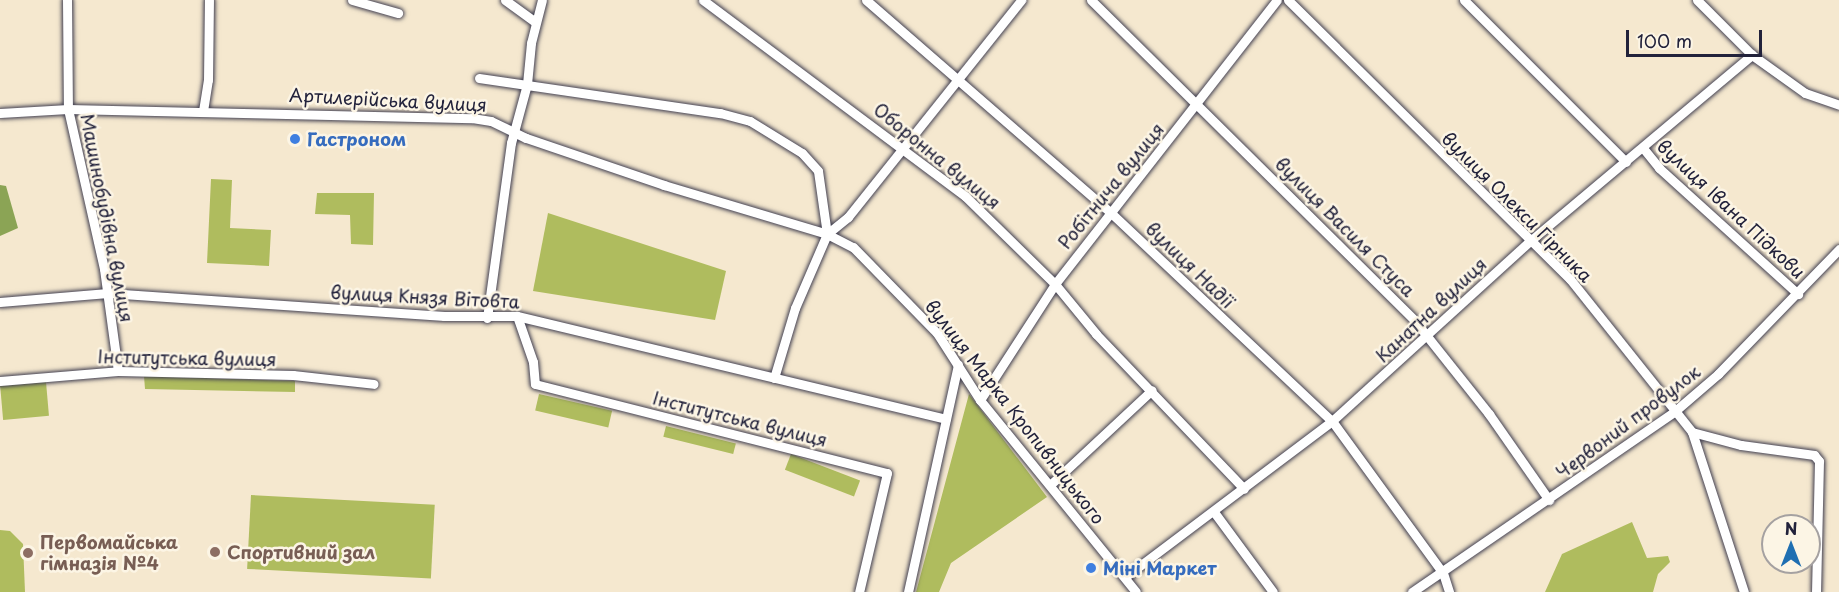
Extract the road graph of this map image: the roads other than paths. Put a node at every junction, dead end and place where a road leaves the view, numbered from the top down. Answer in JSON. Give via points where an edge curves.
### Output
{"nodes":[{"id":1,"x":67,"y":0,"type":"edge"},
{"id":2,"x":209,"y":0,"type":"edge"},
{"id":3,"x":352,"y":0,"type":"edge"},
{"id":4,"x":506,"y":0,"type":"edge"},
{"id":5,"x":542,"y":0,"type":"edge"},
{"id":6,"x":703,"y":0,"type":"edge"},
{"id":7,"x":866,"y":0,"type":"edge"},
{"id":8,"x":1021,"y":0,"type":"edge"},
{"id":9,"x":1091,"y":0,"type":"edge"},
{"id":10,"x":1277,"y":0,"type":"edge"},
{"id":11,"x":1288,"y":0,"type":"edge"},
{"id":12,"x":1464,"y":0,"type":"edge"},
{"id":13,"x":1697,"y":0,"type":"edge"},
{"id":14,"x":398,"y":13,"type":"dead end"},
{"id":15,"x":535,"y":22,"type":"junction"},
{"id":16,"x":1752,"y":55,"type":"junction"},
{"id":17,"x":956,"y":77,"type":"junction"},
{"id":18,"x":479,"y":78,"type":"dead end"},
{"id":19,"x":527,"y":84,"type":"junction"},
{"id":20,"x":1199,"y":104,"type":"junction"},
{"id":21,"x":1839,"y":105,"type":"edge"},
{"id":22,"x":68,"y":109,"type":"junction"},
{"id":23,"x":203,"y":111,"type":"junction"},
{"id":24,"x":0,"y":113,"type":"edge"},
{"id":25,"x":513,"y":132,"type":"junction"},
{"id":26,"x":904,"y":148,"type":"junction"},
{"id":27,"x":1643,"y":148,"type":"junction"},
{"id":28,"x":1626,"y":162,"type":"junction"},
{"id":29,"x":1110,"y":212,"type":"junction"},
{"id":30,"x":827,"y":234,"type":"junction"},
{"id":31,"x":1530,"y":241,"type":"junction"},
{"id":32,"x":1839,"y":249,"type":"edge"},
{"id":33,"x":1054,"y":284,"type":"junction"},
{"id":34,"x":108,"y":293,"type":"junction"},
{"id":35,"x":1798,"y":294,"type":"junction"},
{"id":36,"x":0,"y":302,"type":"edge"},
{"id":37,"x":517,"y":316,"type":"junction"},
{"id":38,"x":487,"y":318,"type":"junction"},
{"id":39,"x":1428,"y":337,"type":"junction"},
{"id":40,"x":958,"y":364,"type":"junction"},
{"id":41,"x":118,"y":371,"type":"junction"},
{"id":42,"x":774,"y":378,"type":"junction"},
{"id":43,"x":0,"y":381,"type":"edge"},
{"id":44,"x":374,"y":384,"type":"dead end"},
{"id":45,"x":1152,"y":390,"type":"junction"},
{"id":46,"x":980,"y":400,"type":"junction"},
{"id":47,"x":1675,"y":411,"type":"junction"},
{"id":48,"x":946,"y":419,"type":"junction"},
{"id":49,"x":1332,"y":421,"type":"junction"},
{"id":50,"x":1692,"y":432,"type":"junction"},
{"id":51,"x":1050,"y":485,"type":"junction"},
{"id":52,"x":1244,"y":489,"type":"junction"},
{"id":53,"x":1549,"y":500,"type":"junction"},
{"id":54,"x":1214,"y":512,"type":"junction"},
{"id":55,"x":1443,"y":573,"type":"junction"},
{"id":56,"x":1125,"y":577,"type":"junction"},
{"id":57,"x":859,"y":592,"type":"edge"},
{"id":58,"x":908,"y":592,"type":"edge"},
{"id":59,"x":1136,"y":592,"type":"edge"},
{"id":60,"x":1273,"y":592,"type":"edge"},
{"id":61,"x":1412,"y":592,"type":"edge"},
{"id":62,"x":1449,"y":592,"type":"edge"},
{"id":63,"x":1744,"y":592,"type":"edge"},
{"id":64,"x":1816,"y":592,"type":"edge"}],
"edges":[{"from":1,"to":22,"type":"street","name":"Машинобудівна вулиця"},
{"from":2,"to":23,"type":"street","via":[[208,80]]},
{"from":3,"to":14,"type":"street"},
{"from":4,"to":15,"type":"street"},
{"from":5,"to":15,"type":"street"},
{"from":6,"to":26,"type":"street","name":"Оборонна вулиця"},
{"from":7,"to":17,"type":"street","name":"вулиця Надії"},
{"from":8,"to":17,"type":"street"},
{"from":9,"to":20,"type":"street","name":"вулиця Василя Стуса"},
{"from":10,"to":20,"type":"street","name":"Робітнича вулиця"},
{"from":11,"to":31,"type":"street","name":"вулиця Олекси Гірника"},
{"from":12,"to":28,"type":"street"},
{"from":13,"to":16,"type":"street"},
{"from":15,"to":19,"type":"street"},
{"from":16,"to":21,"type":"street","via":[[1805,93]]},
{"from":16,"to":27,"type":"street","name":"Канатна вулиця"},
{"from":17,"to":26,"type":"street"},
{"from":17,"to":29,"type":"street","name":"вулиця Надії"},
{"from":18,"to":19,"type":"street"},
{"from":19,"to":25,"type":"street"},
{"from":19,"to":30,"type":"street","via":[[670,104],[750,121],[787,142],[818,171]]},
{"from":20,"to":29,"type":"street","name":"Робітнича вулиця"},
{"from":20,"to":39,"type":"street","name":"вулиця Василя Стуса"},
{"from":22,"to":23,"type":"street","name":"Артилерійська вулиця"},
{"from":22,"to":24,"type":"street","name":"Артилерійська вулиця"},
{"from":22,"to":34,"type":"street","name":"Машинобудівна вулиця"},
{"from":23,"to":25,"type":"street","name":"Артилерійська вулиця","via":[[472,117]]},
{"from":25,"to":30,"type":"street","name":"Артилерійська вулиця","via":[[675,188]]},
{"from":25,"to":38,"type":"street"},
{"from":26,"to":30,"type":"street","via":[[848,218]]},
{"from":26,"to":33,"type":"street","name":"Оборонна вулиця","via":[[965,196]]},
{"from":27,"to":28,"type":"street","name":"Канатна вулиця"},
{"from":27,"to":35,"type":"street","name":"вулиця Івана Підкови","via":[[1659,168]]},
{"from":28,"to":31,"type":"street","name":"Канатна вулиця"},
{"from":29,"to":33,"type":"street","name":"Робітнича вулиця"},
{"from":29,"to":49,"type":"street","name":"вулиця Надії"},
{"from":30,"to":40,"type":"street","name":"вулиця Марка Кропивницького","via":[[853,247],[882,275],[937,333]]},
{"from":30,"to":42,"type":"street","via":[[795,308]]},
{"from":31,"to":39,"type":"street","name":"Канатна вулиця"},
{"from":31,"to":47,"type":"street","name":"вулиця Олекси Гірника","via":[[1570,279]]},
{"from":32,"to":35,"type":"street","name":"Червоний провулок"},
{"from":33,"to":45,"type":"street","name":"Оборонна вулиця","via":[[1096,334]]},
{"from":33,"to":46,"type":"street","name":"Робітнича вулиця"},
{"from":34,"to":36,"type":"street","name":"вулиця Князя Вітовта"},
{"from":34,"to":38,"type":"street","name":"вулиця Князя Вітовта"},
{"from":34,"to":41,"type":"street","name":"Машинобудівна вулиця"},
{"from":35,"to":47,"type":"street","name":"Червоний провулок"},
{"from":37,"to":38,"type":"street","name":"вулиця Князя Вітовта"},
{"from":37,"to":42,"type":"street","name":"вулиця Князя Вітовта"},
{"from":37,"to":57,"type":"street","name":"Інститутська вулиця","via":[[533,362],[535,384],[887,473]]},
{"from":39,"to":49,"type":"street","name":"Канатна вулиця"},
{"from":39,"to":53,"type":"street","name":"вулиця Василя Стуса","via":[[1489,414]]},
{"from":40,"to":46,"type":"street","name":"вулиця Марка Кропивницького"},
{"from":40,"to":48,"type":"street"},
{"from":41,"to":43,"type":"street","name":"Інститутська вулиця"},
{"from":41,"to":44,"type":"street","name":"Інститутська вулиця","via":[[293,375]]},
{"from":42,"to":48,"type":"street","name":"вулиця Князя Вітовта"},
{"from":45,"to":51,"type":"street"},
{"from":45,"to":52,"type":"street","name":"Оборонна вулиця"},
{"from":46,"to":51,"type":"street","name":"вулиця Марка Кропивницького"},
{"from":47,"to":50,"type":"street","name":"вулиця Олекси Гірника"},
{"from":47,"to":53,"type":"street","name":"Червоний провулок"},
{"from":48,"to":58,"type":"street"},
{"from":49,"to":52,"type":"street","name":"Канатна вулиця"},
{"from":49,"to":55,"type":"street","name":"вулиця Надії"},
{"from":50,"to":63,"type":"street","name":"вулиця Олекси Гірника"},
{"from":50,"to":64,"type":"street","via":[[1741,445],[1814,455],[1820,461]]},
{"from":51,"to":56,"type":"street","name":"вулиця Марка Кропивницького"},
{"from":52,"to":54,"type":"street","name":"Канатна вулиця"},
{"from":53,"to":55,"type":"street","name":"Червоний провулок"},
{"from":54,"to":56,"type":"street","name":"Канатна вулиця"},
{"from":54,"to":60,"type":"street"},
{"from":55,"to":61,"type":"street","name":"Червоний провулок"},
{"from":55,"to":62,"type":"street","name":"вулиця Надії"},
{"from":56,"to":59,"type":"street","name":"вулиця Марка Кропивницького"}]}
